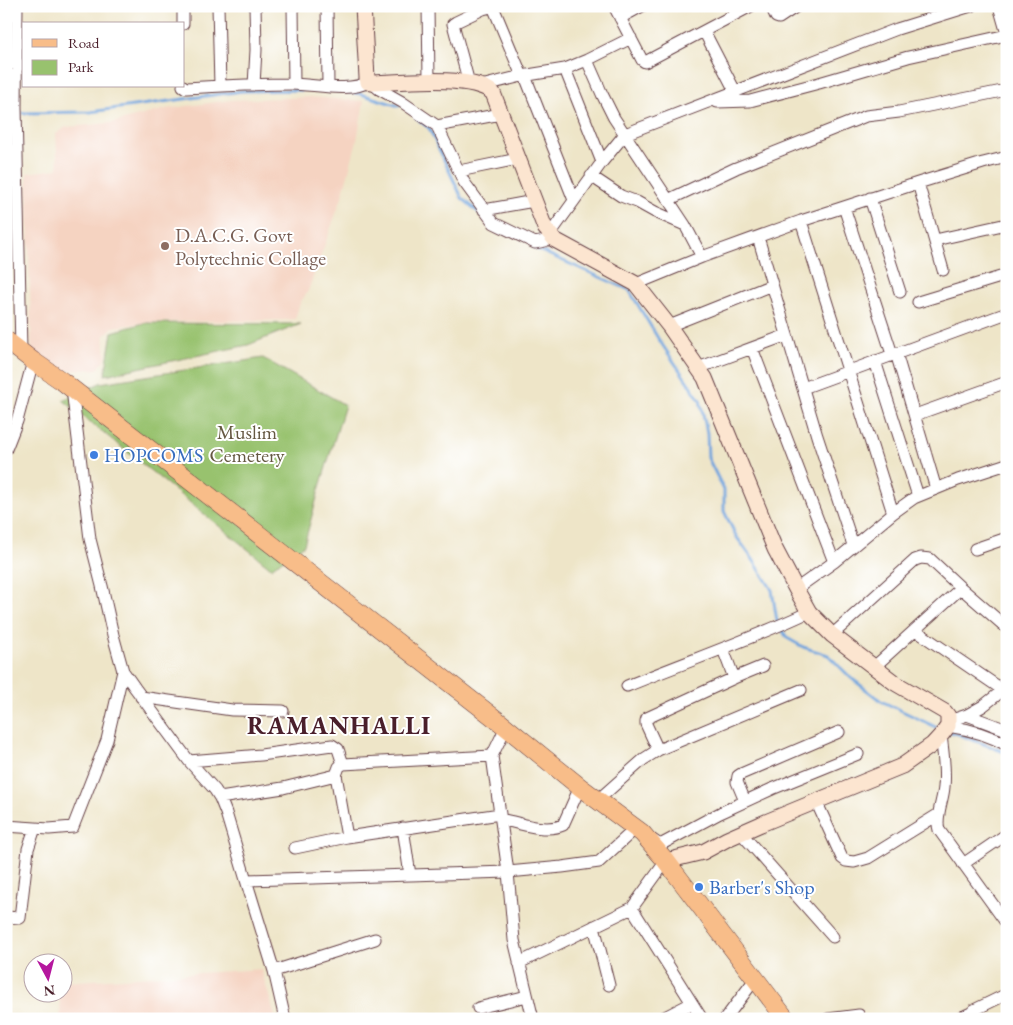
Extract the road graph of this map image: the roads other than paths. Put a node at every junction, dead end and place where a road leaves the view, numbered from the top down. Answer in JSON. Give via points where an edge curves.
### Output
{"nodes":[{"id":1,"x":17,"y":6,"type":"edge"},
{"id":2,"x":183,"y":6,"type":"edge"},
{"id":3,"x":218,"y":6,"type":"edge"},
{"id":4,"x":255,"y":6,"type":"edge"},
{"id":5,"x":293,"y":6,"type":"edge"},
{"id":6,"x":327,"y":6,"type":"edge"},
{"id":7,"x":363,"y":6,"type":"edge"},
{"id":8,"x":428,"y":6,"type":"edge"},
{"id":9,"x":614,"y":6,"type":"edge"},
{"id":10,"x":642,"y":6,"type":"edge"},
{"id":11,"x":751,"y":6,"type":"edge"},
{"id":12,"x":771,"y":6,"type":"edge"},
{"id":13,"x":797,"y":6,"type":"edge"},
{"id":14,"x":971,"y":6,"type":"edge"},
{"id":15,"x":999,"y":6,"type":"edge"},
{"id":16,"x":620,"y":18,"type":"junction"},
{"id":17,"x":183,"y":22,"type":"edge"},
{"id":18,"x":704,"y":31,"type":"junction"},
{"id":19,"x":1007,"y":34,"type":"edge"},
{"id":20,"x":631,"y":38,"type":"junction"},
{"id":21,"x":587,"y":60,"type":"junction"},
{"id":22,"x":15,"y":64,"type":"edge"},
{"id":23,"x":565,"y":69,"type":"junction"},
{"id":24,"x":523,"y":76,"type":"junction"},
{"id":25,"x":429,"y":80,"type":"junction"},
{"id":26,"x":370,"y":82,"type":"junction"},
{"id":27,"x":294,"y":84,"type":"junction"},
{"id":28,"x":475,"y":84,"type":"junction"},
{"id":29,"x":254,"y":85,"type":"junction"},
{"id":30,"x":220,"y":86,"type":"junction"},
{"id":31,"x":328,"y":86,"type":"junction"},
{"id":32,"x":185,"y":87,"type":"edge"},
{"id":33,"x":1007,"y":90,"type":"edge"},
{"id":34,"x":735,"y":91,"type":"junction"},
{"id":35,"x":707,"y":102,"type":"junction"},
{"id":36,"x":501,"y":114,"type":"junction"},
{"id":37,"x":12,"y":125,"type":"edge"},
{"id":38,"x":437,"y":126,"type":"junction"},
{"id":39,"x":625,"y":134,"type":"junction"},
{"id":40,"x":1007,"y":157,"type":"edge"},
{"id":41,"x":518,"y":159,"type":"junction"},
{"id":42,"x":602,"y":162,"type":"junction"},
{"id":43,"x":459,"y":171,"type":"junction"},
{"id":44,"x":591,"y":176,"type":"junction"},
{"id":45,"x":918,"y":183,"type":"junction"},
{"id":46,"x":870,"y":198,"type":"junction"},
{"id":47,"x":574,"y":200,"type":"junction"},
{"id":48,"x":668,"y":200,"type":"junction"},
{"id":49,"x":534,"y":201,"type":"junction"},
{"id":50,"x":844,"y":206,"type":"junction"},
{"id":51,"x":484,"y":210,"type":"junction"},
{"id":52,"x":800,"y":221,"type":"junction"},
{"id":53,"x":1007,"y":224,"type":"edge"},
{"id":54,"x":685,"y":225,"type":"junction"},
{"id":55,"x":549,"y":234,"type":"junction"},
{"id":56,"x":758,"y":237,"type":"junction"},
{"id":57,"x":935,"y":240,"type":"junction"},
{"id":58,"x":702,"y":256,"type":"junction"},
{"id":59,"x":943,"y":270,"type":"dead end"},
{"id":60,"x":1007,"y":275,"type":"edge"},
{"id":61,"x":636,"y":284,"type":"junction"},
{"id":62,"x":772,"y":285,"type":"junction"},
{"id":63,"x":900,"y":292,"type":"dead end"},
{"id":64,"x":918,"y":302,"type":"dead end"},
{"id":65,"x":1007,"y":313,"type":"edge"},
{"id":66,"x":669,"y":326,"type":"junction"},
{"id":67,"x":787,"y":335,"type":"junction"},
{"id":68,"x":6,"y":340,"type":"edge"},
{"id":69,"x":752,"y":348,"type":"junction"},
{"id":70,"x":894,"y":354,"type":"junction"},
{"id":71,"x":27,"y":356,"type":"junction"},
{"id":72,"x":875,"y":361,"type":"junction"},
{"id":73,"x":698,"y":368,"type":"junction"},
{"id":74,"x":848,"y":372,"type":"junction"},
{"id":75,"x":1007,"y":382,"type":"edge"},
{"id":76,"x":803,"y":388,"type":"junction"},
{"id":77,"x":72,"y":389,"type":"junction"},
{"id":78,"x":915,"y":414,"type":"junction"},
{"id":79,"x":6,"y":449,"type":"edge"},
{"id":80,"x":1007,"y":464,"type":"edge"},
{"id":81,"x":936,"y":489,"type":"junction"},
{"id":82,"x":918,"y":496,"type":"junction"},
{"id":83,"x":893,"y":513,"type":"junction"},
{"id":84,"x":1007,"y":538,"type":"edge"},
{"id":85,"x":853,"y":545,"type":"junction"},
{"id":86,"x":975,"y":549,"type":"dead end"},
{"id":87,"x":834,"y":562,"type":"junction"},
{"id":88,"x":960,"y":588,"type":"junction"},
{"id":89,"x":796,"y":589,"type":"junction"},
{"id":90,"x":809,"y":612,"type":"junction"},
{"id":91,"x":1007,"y":628,"type":"edge"},
{"id":92,"x":915,"y":630,"type":"junction"},
{"id":93,"x":832,"y":634,"type":"junction"},
{"id":94,"x":722,"y":649,"type":"junction"},
{"id":95,"x":763,"y":666,"type":"dead end"},
{"id":96,"x":874,"y":667,"type":"junction"},
{"id":97,"x":123,"y":671,"type":"junction"},
{"id":98,"x":734,"y":678,"type":"junction"},
{"id":99,"x":627,"y":686,"type":"dead end"},
{"id":100,"x":1005,"y":688,"type":"edge"},
{"id":101,"x":800,"y":690,"type":"dead end"},
{"id":102,"x":141,"y":697,"type":"junction"},
{"id":103,"x":283,"y":711,"type":"dead end"},
{"id":104,"x":967,"y":715,"type":"junction"},
{"id":105,"x":506,"y":727,"type":"junction"},
{"id":106,"x":945,"y":728,"type":"junction"},
{"id":107,"x":1007,"y":730,"type":"edge"},
{"id":108,"x":838,"y":732,"type":"dead end"},
{"id":109,"x":1007,"y":745,"type":"edge"},
{"id":110,"x":658,"y":750,"type":"junction"},
{"id":111,"x":858,"y":754,"type":"dead end"},
{"id":112,"x":492,"y":756,"type":"junction"},
{"id":113,"x":189,"y":761,"type":"junction"},
{"id":114,"x":342,"y":764,"type":"junction"},
{"id":115,"x":336,"y":776,"type":"junction"},
{"id":116,"x":582,"y":788,"type":"junction"},
{"id":117,"x":220,"y":798,"type":"junction"},
{"id":118,"x":816,"y":801,"type":"junction"},
{"id":119,"x":745,"y":802,"type":"junction"},
{"id":120,"x":939,"y":814,"type":"junction"},
{"id":121,"x":500,"y":816,"type":"junction"},
{"id":122,"x":6,"y":826,"type":"edge"},
{"id":123,"x":35,"y":828,"type":"junction"},
{"id":124,"x":403,"y":828,"type":"junction"},
{"id":125,"x":639,"y":831,"type":"junction"},
{"id":126,"x":741,"y":833,"type":"junction"},
{"id":127,"x":1007,"y":834,"type":"edge"},
{"id":128,"x":347,"y":837,"type":"junction"},
{"id":129,"x":295,"y":848,"type":"dead end"},
{"id":130,"x":666,"y":861,"type":"junction"},
{"id":131,"x":963,"y":864,"type":"junction"},
{"id":132,"x":508,"y":872,"type":"junction"},
{"id":133,"x":410,"y":875,"type":"junction"},
{"id":134,"x":246,"y":880,"type":"junction"},
{"id":135,"x":632,"y":908,"type":"junction"},
{"id":136,"x":6,"y":917,"type":"edge"},
{"id":137,"x":1007,"y":924,"type":"edge"},
{"id":138,"x":594,"y":926,"type":"junction"},
{"id":139,"x":833,"y":937,"type":"dead end"},
{"id":140,"x":375,"y":939,"type":"dead end"},
{"id":141,"x":519,"y":963,"type":"junction"},
{"id":142,"x":274,"y":971,"type":"junction"},
{"id":143,"x":756,"y":978,"type":"junction"},
{"id":144,"x":609,"y":985,"type":"dead end"},
{"id":145,"x":1007,"y":994,"type":"edge"},
{"id":146,"x":528,"y":996,"type":"junction"},
{"id":147,"x":692,"y":1002,"type":"junction"},
{"id":148,"x":478,"y":1008,"type":"dead end"},
{"id":149,"x":859,"y":1014,"type":"dead end"},
{"id":150,"x":971,"y":1016,"type":"edge"},
{"id":151,"x":788,"y":1018,"type":"edge"},
{"id":152,"x":286,"y":1019,"type":"edge"},
{"id":153,"x":532,"y":1019,"type":"edge"},
{"id":154,"x":661,"y":1019,"type":"edge"},
{"id":155,"x":702,"y":1019,"type":"edge"},
{"id":156,"x":725,"y":1019,"type":"edge"},
{"id":157,"x":828,"y":1019,"type":"edge"},
{"id":158,"x":958,"y":1019,"type":"edge"}],
"edges":[{"from":1,"to":22,"type":"street"},
{"from":2,"to":17,"type":"street"},
{"from":3,"to":30,"type":"street"},
{"from":4,"to":29,"type":"street"},
{"from":5,"to":27,"type":"street"},
{"from":6,"to":31,"type":"street"},
{"from":7,"to":26,"type":"street","via":[[367,78]]},
{"from":8,"to":25,"type":"street"},
{"from":9,"to":16,"type":"street"},
{"from":10,"to":16,"type":"street"},
{"from":11,"to":18,"type":"street"},
{"from":12,"to":13,"type":"street","via":[[779,18]]},
{"from":14,"to":34,"type":"street","via":[[897,29]]},
{"from":15,"to":19,"type":"street"},
{"from":16,"to":20,"type":"street"},
{"from":18,"to":20,"type":"street","via":[[645,62]]},
{"from":18,"to":34,"type":"street"},
{"from":19,"to":35,"type":"street","via":[[908,57],[750,101]]},
{"from":20,"to":21,"type":"street"},
{"from":21,"to":23,"type":"street"},
{"from":21,"to":39,"type":"street"},
{"from":22,"to":37,"type":"street"},
{"from":23,"to":24,"type":"street"},
{"from":23,"to":42,"type":"street"},
{"from":24,"to":28,"type":"street"},
{"from":24,"to":28,"type":"street","via":[[491,7],[454,24]]},
{"from":24,"to":47,"type":"street"},
{"from":25,"to":26,"type":"street"},
{"from":25,"to":28,"type":"street"},
{"from":26,"to":31,"type":"street","via":[[355,87]]},
{"from":26,"to":38,"type":"street"},
{"from":27,"to":29,"type":"street"},
{"from":27,"to":31,"type":"street"},
{"from":28,"to":36,"type":"street","via":[[493,94]]},
{"from":29,"to":30,"type":"street"},
{"from":30,"to":32,"type":"street"},
{"from":33,"to":48,"type":"street","via":[[866,116],[736,168]]},
{"from":34,"to":35,"type":"street"},
{"from":35,"to":39,"type":"street"},
{"from":36,"to":38,"type":"street"},
{"from":36,"to":41,"type":"street"},
{"from":37,"to":71,"type":"street"},
{"from":38,"to":43,"type":"street"},
{"from":39,"to":42,"type":"street"},
{"from":39,"to":48,"type":"street"},
{"from":40,"to":45,"type":"street"},
{"from":41,"to":43,"type":"street"},
{"from":41,"to":49,"type":"street"},
{"from":42,"to":44,"type":"street"},
{"from":43,"to":51,"type":"street"},
{"from":44,"to":47,"type":"street"},
{"from":44,"to":54,"type":"street","via":[[621,196]]},
{"from":45,"to":46,"type":"street"},
{"from":45,"to":57,"type":"street"},
{"from":46,"to":50,"type":"street"},
{"from":46,"to":63,"type":"street"},
{"from":47,"to":55,"type":"street"},
{"from":48,"to":54,"type":"street"},
{"from":49,"to":51,"type":"street"},
{"from":49,"to":55,"type":"street"},
{"from":50,"to":52,"type":"street"},
{"from":50,"to":70,"type":"street"},
{"from":51,"to":55,"type":"street","via":[[494,223],[535,243],[545,241]]},
{"from":52,"to":56,"type":"street"},
{"from":52,"to":74,"type":"street"},
{"from":53,"to":57,"type":"street"},
{"from":54,"to":58,"type":"street"},
{"from":55,"to":61,"type":"street","via":[[554,240]]},
{"from":56,"to":58,"type":"street"},
{"from":56,"to":62,"type":"street"},
{"from":57,"to":59,"type":"street"},
{"from":58,"to":61,"type":"street"},
{"from":60,"to":64,"type":"street"},
{"from":61,"to":66,"type":"street"},
{"from":62,"to":66,"type":"street"},
{"from":62,"to":67,"type":"street"},
{"from":65,"to":70,"type":"street"},
{"from":66,"to":73,"type":"street"},
{"from":67,"to":69,"type":"street"},
{"from":67,"to":76,"type":"street"},
{"from":68,"to":71,"type":"main road"},
{"from":69,"to":73,"type":"street"},
{"from":69,"to":87,"type":"street"},
{"from":70,"to":72,"type":"street"},
{"from":70,"to":78,"type":"street"},
{"from":71,"to":77,"type":"main road"},
{"from":71,"to":79,"type":"street","via":[[17,421]]},
{"from":72,"to":74,"type":"street"},
{"from":72,"to":82,"type":"street"},
{"from":73,"to":89,"type":"street","via":[[705,378],[775,549]]},
{"from":74,"to":76,"type":"street"},
{"from":74,"to":83,"type":"street"},
{"from":75,"to":78,"type":"street"},
{"from":76,"to":85,"type":"street"},
{"from":77,"to":97,"type":"street","via":[[90,539]]},
{"from":77,"to":105,"type":"main road"},
{"from":78,"to":81,"type":"street"},
{"from":80,"to":81,"type":"street"},
{"from":81,"to":82,"type":"street"},
{"from":82,"to":83,"type":"street"},
{"from":83,"to":85,"type":"street"},
{"from":84,"to":86,"type":"street"},
{"from":85,"to":87,"type":"street"},
{"from":87,"to":89,"type":"street"},
{"from":88,"to":91,"type":"street"},
{"from":88,"to":92,"type":"street"},
{"from":88,"to":93,"type":"street","via":[[930,559],[915,560]]},
{"from":89,"to":90,"type":"street"},
{"from":90,"to":93,"type":"street"},
{"from":90,"to":94,"type":"street"},
{"from":92,"to":96,"type":"street"},
{"from":92,"to":100,"type":"street"},
{"from":93,"to":96,"type":"street"},
{"from":94,"to":98,"type":"street"},
{"from":94,"to":99,"type":"street"},
{"from":95,"to":98,"type":"street"},
{"from":96,"to":106,"type":"street","via":[[945,712],[948,716]]},
{"from":97,"to":102,"type":"street"},
{"from":97,"to":123,"type":"street","via":[[107,740],[73,827]]},
{"from":98,"to":110,"type":"street","via":[[647,718],[646,724]]},
{"from":100,"to":104,"type":"street"},
{"from":101,"to":110,"type":"street"},
{"from":102,"to":103,"type":"street","via":[[232,710]]},
{"from":102,"to":113,"type":"street"},
{"from":104,"to":106,"type":"street"},
{"from":104,"to":107,"type":"street"},
{"from":105,"to":112,"type":"street"},
{"from":105,"to":116,"type":"main road"},
{"from":106,"to":109,"type":"street","via":[[964,729]]},
{"from":106,"to":118,"type":"street","via":[[932,744],[902,766]]},
{"from":106,"to":120,"type":"street","via":[[944,787]]},
{"from":108,"to":119,"type":"street","via":[[738,776],[737,782]]},
{"from":110,"to":116,"type":"street","via":[[599,798]]},
{"from":111,"to":119,"type":"street"},
{"from":112,"to":114,"type":"street"},
{"from":112,"to":121,"type":"street"},
{"from":113,"to":114,"type":"street","via":[[332,745],[338,749]]},
{"from":113,"to":117,"type":"street"},
{"from":114,"to":115,"type":"street"},
{"from":115,"to":117,"type":"street"},
{"from":115,"to":128,"type":"street"},
{"from":116,"to":121,"type":"street","via":[[563,825],[557,828],[539,828]]},
{"from":116,"to":125,"type":"main road"},
{"from":117,"to":134,"type":"street"},
{"from":118,"to":120,"type":"street","via":[[842,858],[854,862],[868,858]]},
{"from":118,"to":126,"type":"street"},
{"from":119,"to":125,"type":"street","via":[[660,845]]},
{"from":120,"to":131,"type":"street","via":[[938,830]]},
{"from":121,"to":124,"type":"street"},
{"from":121,"to":132,"type":"street"},
{"from":122,"to":123,"type":"street"},
{"from":123,"to":136,"type":"street","via":[[28,849],[20,918]]},
{"from":124,"to":128,"type":"street"},
{"from":124,"to":133,"type":"street"},
{"from":125,"to":130,"type":"main road"},
{"from":125,"to":132,"type":"street","via":[[599,862]]},
{"from":126,"to":130,"type":"street","via":[[703,852]]},
{"from":126,"to":139,"type":"street"},
{"from":127,"to":131,"type":"street"},
{"from":128,"to":129,"type":"street"},
{"from":130,"to":135,"type":"street"},
{"from":130,"to":143,"type":"main road"},
{"from":131,"to":137,"type":"street"},
{"from":132,"to":133,"type":"street"},
{"from":132,"to":141,"type":"street"},
{"from":133,"to":134,"type":"street"},
{"from":134,"to":142,"type":"street"},
{"from":135,"to":138,"type":"street"},
{"from":135,"to":147,"type":"street"},
{"from":138,"to":141,"type":"street"},
{"from":138,"to":144,"type":"street"},
{"from":140,"to":142,"type":"street"},
{"from":141,"to":146,"type":"street"},
{"from":142,"to":152,"type":"street"},
{"from":143,"to":151,"type":"main road"},
{"from":143,"to":156,"type":"street"},
{"from":145,"to":150,"type":"street","via":[[974,1010]]},
{"from":146,"to":148,"type":"street"},
{"from":146,"to":153,"type":"street"},
{"from":147,"to":154,"type":"street"},
{"from":147,"to":155,"type":"street"},
{"from":149,"to":157,"type":"street"},
{"from":150,"to":158,"type":"street"}]}
